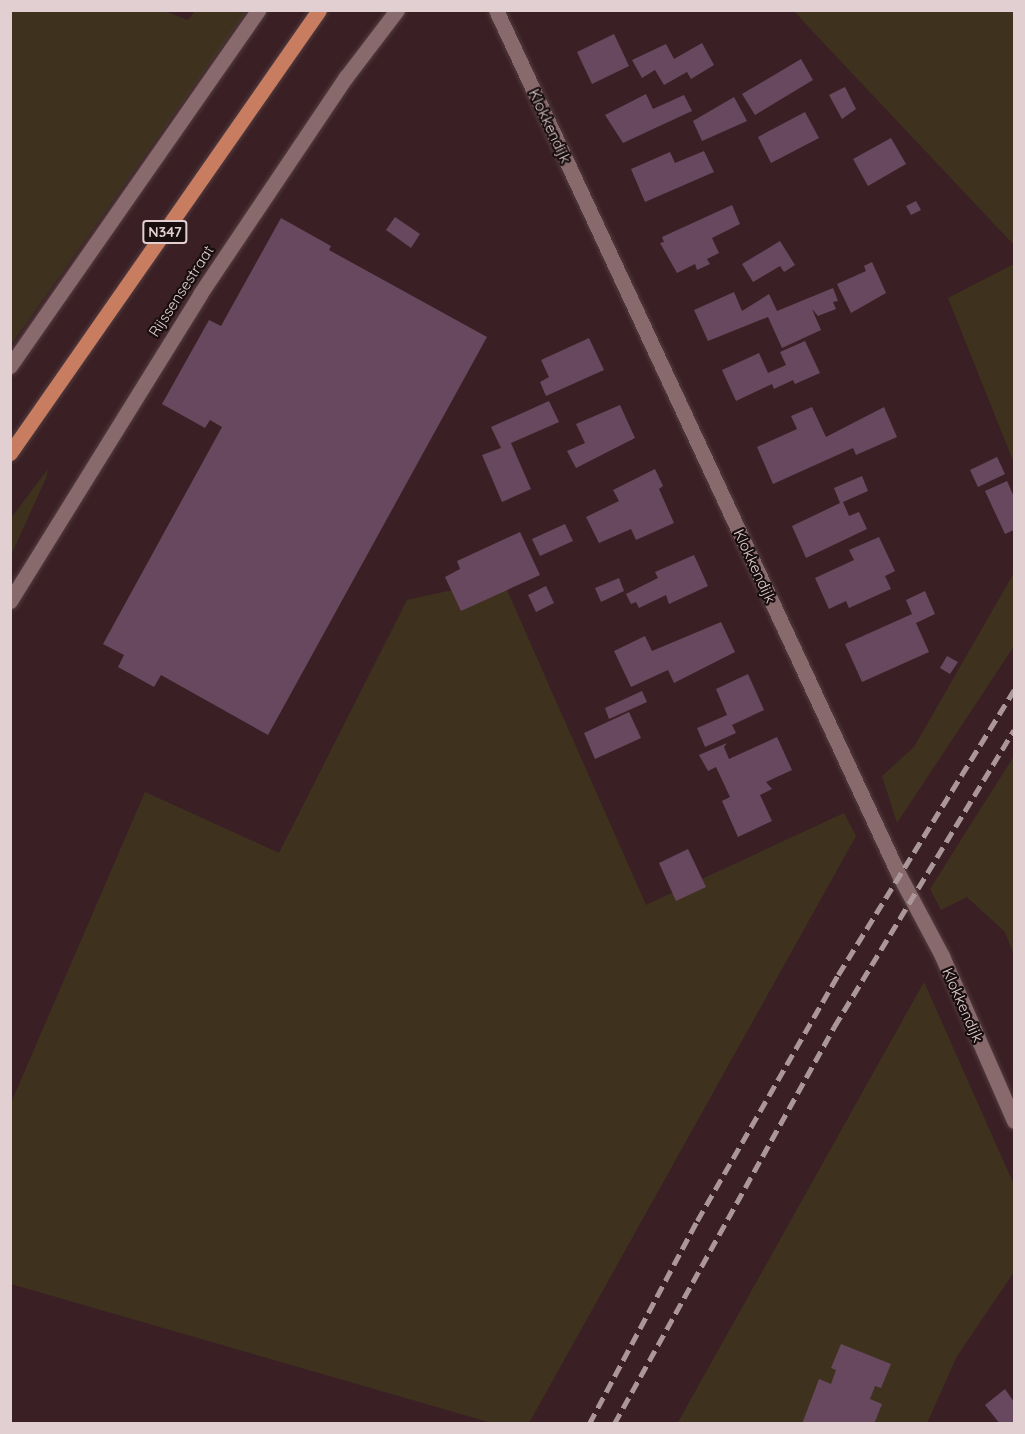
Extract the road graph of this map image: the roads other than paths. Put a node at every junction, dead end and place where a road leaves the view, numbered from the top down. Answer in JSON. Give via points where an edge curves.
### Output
{"nodes":[{"id":1,"x":258,"y":10,"type":"edge"},
{"id":2,"x":319,"y":10,"type":"edge"},
{"id":3,"x":397,"y":10,"type":"edge"},
{"id":4,"x":496,"y":10,"type":"edge"},
{"id":5,"x":10,"y":366,"type":"edge"},
{"id":6,"x":10,"y":453,"type":"edge"},
{"id":7,"x":10,"y":602,"type":"edge"},
{"id":8,"x":1014,"y":1121,"type":"edge"}],
"edges":[{"from":1,"to":5,"type":"street"},
{"from":2,"to":6,"type":"main road","number":"N347"},
{"from":3,"to":7,"type":"street","name":"Rijssensestraat","via":[[346,77],[200,294]]},
{"from":4,"to":8,"type":"street","name":"Klokkendijk","via":[[899,875],[942,956]]}]}
